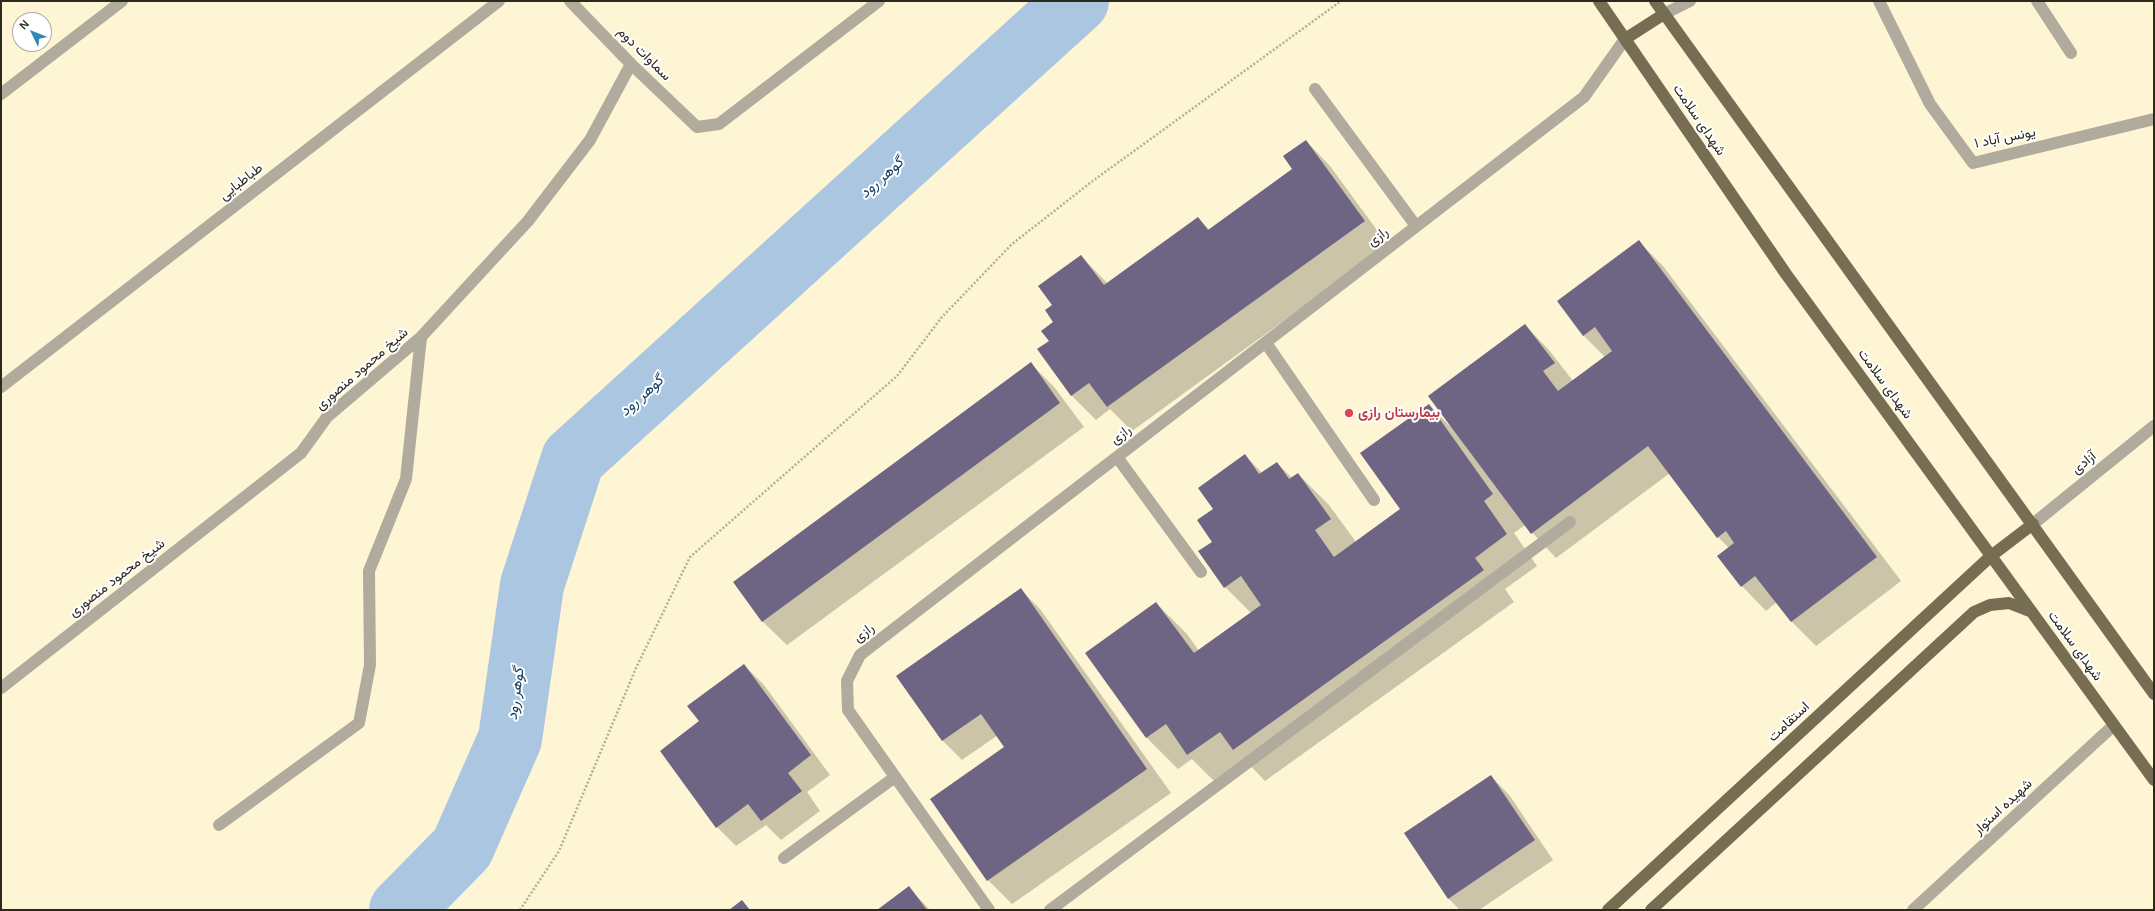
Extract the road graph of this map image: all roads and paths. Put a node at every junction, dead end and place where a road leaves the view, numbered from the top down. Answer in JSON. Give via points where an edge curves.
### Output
{"nodes":[{"id":1,"x":122,"y":1,"type":"edge"},
{"id":2,"x":499,"y":1,"type":"edge"},
{"id":3,"x":570,"y":1,"type":"edge"},
{"id":4,"x":879,"y":1,"type":"edge"},
{"id":5,"x":1341,"y":1,"type":"edge"},
{"id":6,"x":1598,"y":1,"type":"edge"},
{"id":7,"x":1655,"y":1,"type":"edge"},
{"id":8,"x":1690,"y":1,"type":"edge"},
{"id":9,"x":1879,"y":1,"type":"edge"},
{"id":10,"x":2037,"y":1,"type":"edge"},
{"id":11,"x":1664,"y":14,"type":"junction"},
{"id":12,"x":1625,"y":39,"type":"junction"},
{"id":13,"x":2071,"y":53,"type":"dead end"},
{"id":14,"x":631,"y":64,"type":"junction"},
{"id":15,"x":1315,"y":89,"type":"dead end"},
{"id":16,"x":1,"y":94,"type":"edge"},
{"id":17,"x":2154,"y":119,"type":"edge"},
{"id":18,"x":1416,"y":226,"type":"junction"},
{"id":19,"x":421,"y":338,"type":"junction"},
{"id":20,"x":1266,"y":343,"type":"junction"},
{"id":21,"x":1,"y":387,"type":"edge"},
{"id":22,"x":2154,"y":426,"type":"edge"},
{"id":23,"x":1117,"y":457,"type":"junction"},
{"id":24,"x":1374,"y":500,"type":"dead end"},
{"id":25,"x":1570,"y":522,"type":"dead end"},
{"id":26,"x":2033,"y":524,"type":"junction"},
{"id":27,"x":1991,"y":556,"type":"junction"},
{"id":28,"x":1201,"y":572,"type":"dead end"},
{"id":29,"x":2032,"y":612,"type":"junction"},
{"id":30,"x":1,"y":688,"type":"edge"},
{"id":31,"x":2154,"y":694,"type":"edge"},
{"id":32,"x":2114,"y":725,"type":"junction"},
{"id":33,"x":895,"y":777,"type":"junction"},
{"id":34,"x":2154,"y":780,"type":"edge"},
{"id":35,"x":219,"y":825,"type":"dead end"},
{"id":36,"x":784,"y":858,"type":"dead end"},
{"id":37,"x":520,"y":910,"type":"edge"},
{"id":38,"x":990,"y":910,"type":"edge"},
{"id":39,"x":1050,"y":910,"type":"edge"},
{"id":40,"x":1608,"y":910,"type":"edge"},
{"id":41,"x":1651,"y":910,"type":"edge"},
{"id":42,"x":1913,"y":910,"type":"edge"}],
"edges":[{"from":1,"to":16,"type":"street"},
{"from":2,"to":21,"type":"street","name":"طباطبایی"},
{"from":3,"to":14,"type":"street","name":"سماوات دوم"},
{"from":4,"to":14,"type":"street","name":"سماوات دوم","via":[[719,124],[697,127]]},
{"from":5,"to":37,"type":"path","via":[[1094,180],[1012,244],[942,317],[897,376],[690,557],[636,668],[559,851]]},
{"from":6,"to":12,"type":"main road","name":"شهدای سلامت"},
{"from":7,"to":11,"type":"main road"},
{"from":8,"to":11,"type":"street"},
{"from":9,"to":17,"type":"street","name":"یونس آباد ۱","via":[[1930,104],[1973,163]]},
{"from":10,"to":13,"type":"street"},
{"from":11,"to":12,"type":"main road"},
{"from":11,"to":26,"type":"main road"},
{"from":12,"to":18,"type":"street","name":"رازی","via":[[1584,97]]},
{"from":12,"to":27,"type":"main road","name":"شهدای سلامت","via":[[1786,274]]},
{"from":14,"to":19,"type":"street","name":"شیخ محمود منصوری","via":[[590,140],[528,221]]},
{"from":15,"to":18,"type":"street"},
{"from":18,"to":20,"type":"street","name":"رازی"},
{"from":19,"to":30,"type":"street","name":"شیخ محمود منصوری","via":[[327,417],[301,453]]},
{"from":19,"to":35,"type":"street","via":[[406,479],[369,571],[370,665],[359,723]]},
{"from":20,"to":23,"type":"street","name":"رازی"},
{"from":20,"to":24,"type":"street"},
{"from":22,"to":26,"type":"street","name":"آزادی"},
{"from":23,"to":28,"type":"street"},
{"from":23,"to":33,"type":"street","name":"رازی","via":[[860,656],[847,681],[848,710]]},
{"from":25,"to":39,"type":"street"},
{"from":26,"to":27,"type":"main road","name":"استقامت"},
{"from":26,"to":31,"type":"main road"},
{"from":27,"to":29,"type":"main road","name":"شهدای سلامت"},
{"from":27,"to":40,"type":"main road","name":"استقامت"},
{"from":29,"to":32,"type":"main road","name":"شهدای سلامت"},
{"from":29,"to":41,"type":"main road","via":[[2009,603],[1990,605],[1974,612]]},
{"from":32,"to":34,"type":"main road","name":"شهدای سلامت"},
{"from":32,"to":42,"type":"street","name":"شهیده استوار"},
{"from":33,"to":36,"type":"street"},
{"from":33,"to":38,"type":"street","name":"رازی"}]}
